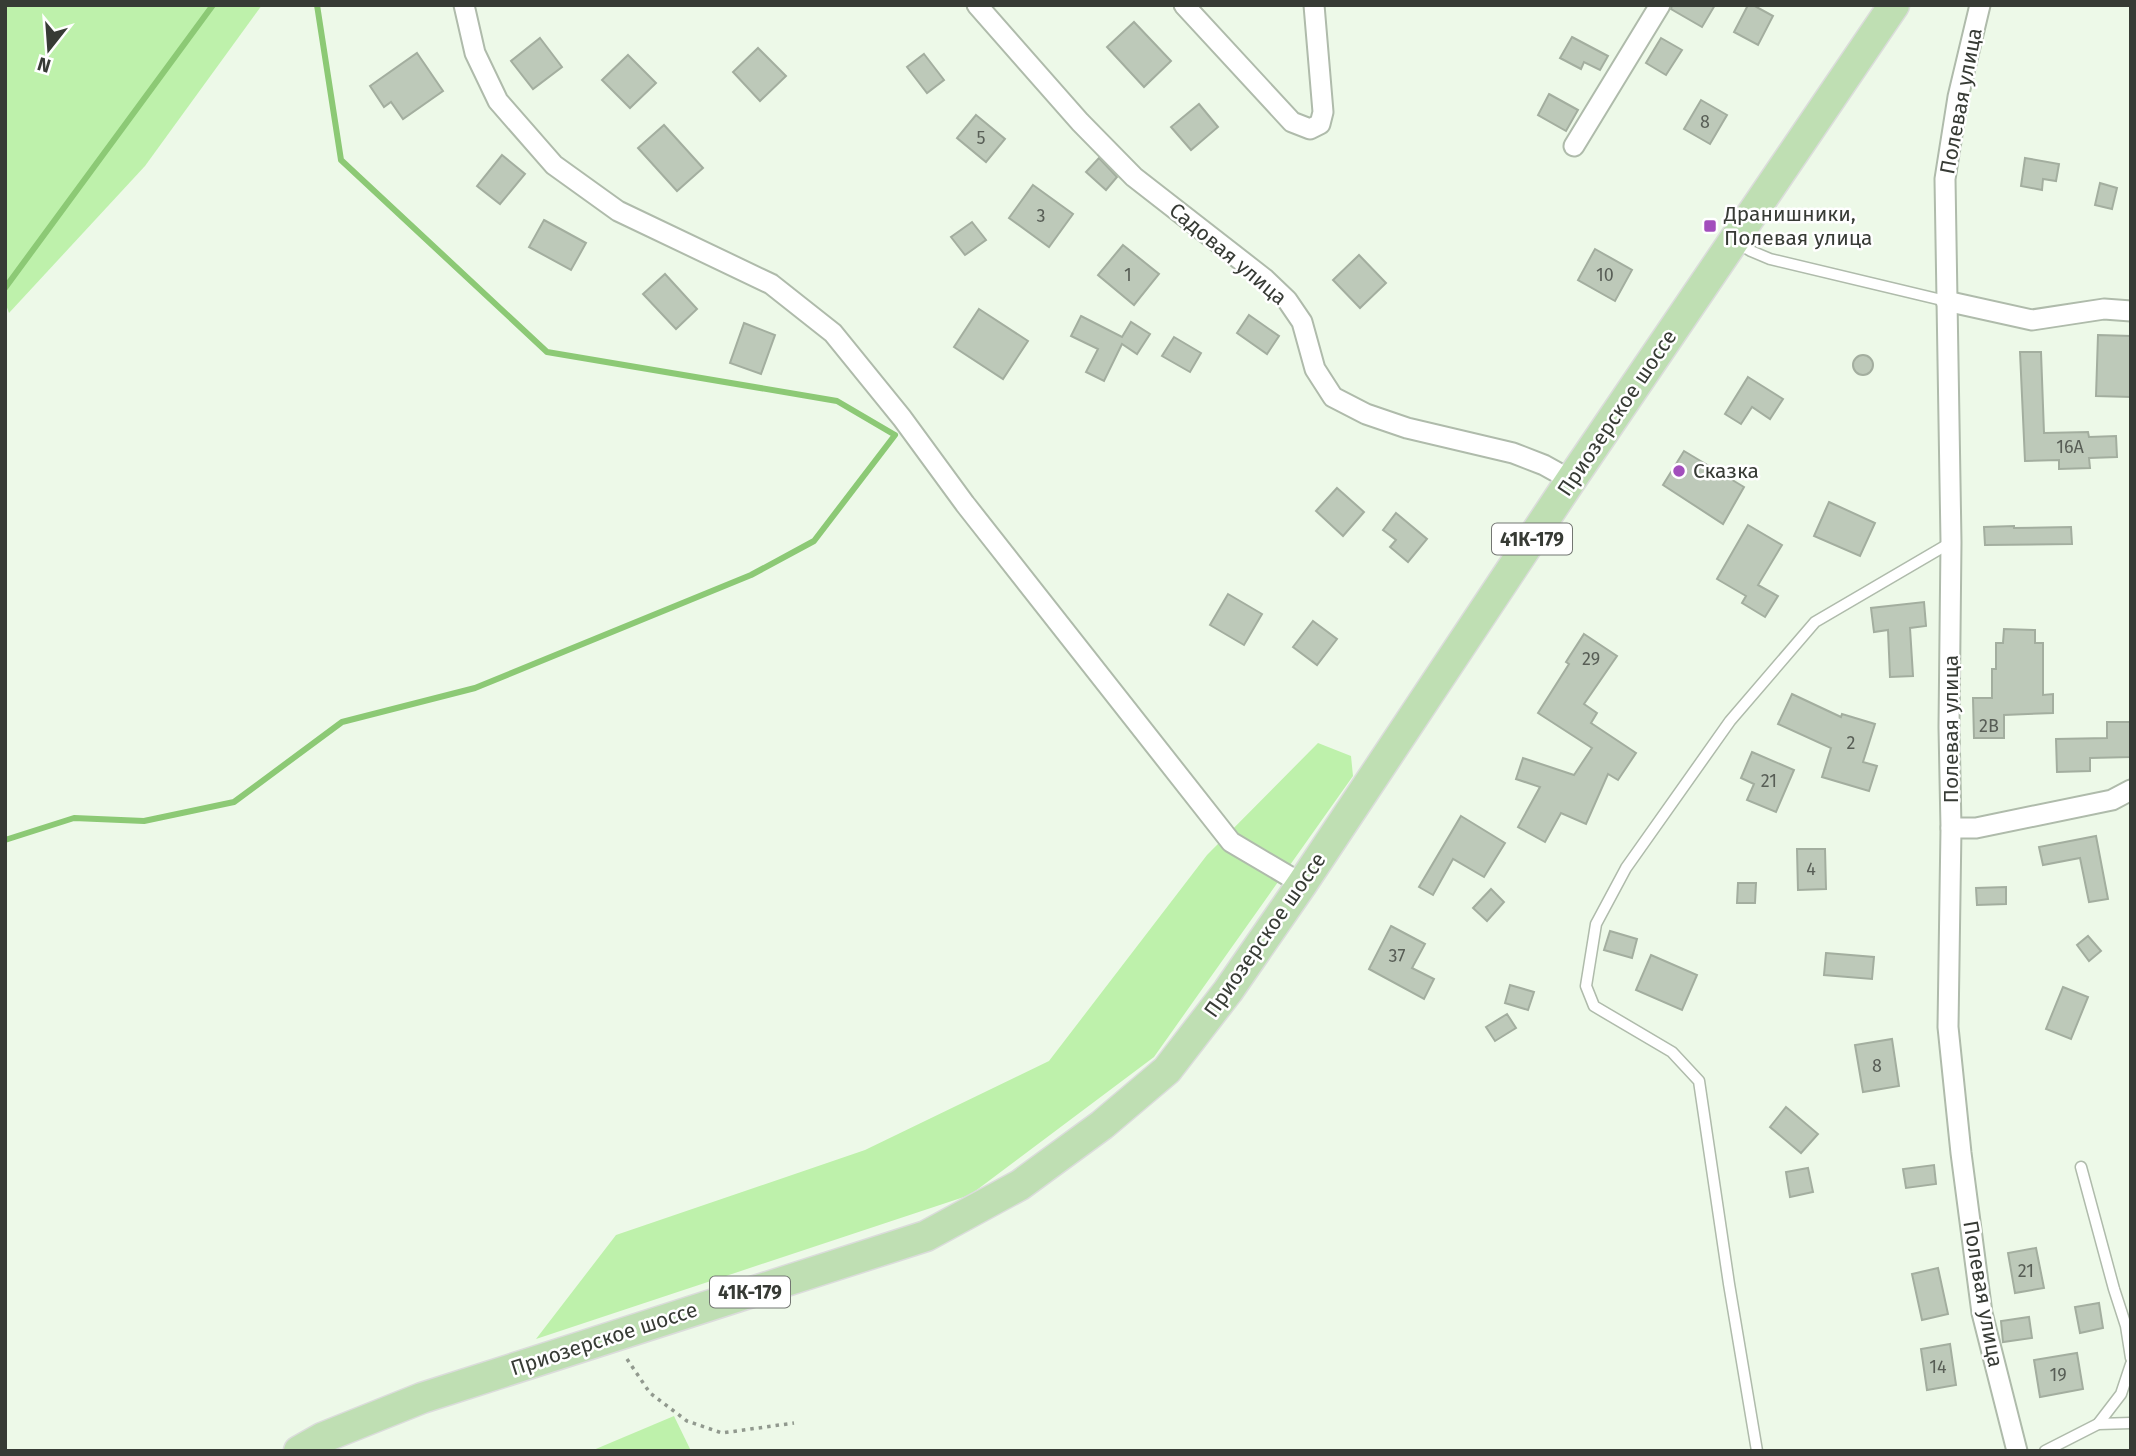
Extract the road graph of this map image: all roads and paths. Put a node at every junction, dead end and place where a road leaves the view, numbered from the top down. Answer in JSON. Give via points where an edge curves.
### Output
{"nodes":[{"id":1,"x":464,"y":5,"type":"edge"},
{"id":2,"x":977,"y":5,"type":"edge"},
{"id":3,"x":1184,"y":5,"type":"edge"},
{"id":4,"x":1314,"y":5,"type":"edge"},
{"id":5,"x":1660,"y":5,"type":"edge"},
{"id":6,"x":1894,"y":5,"type":"edge"},
{"id":7,"x":1980,"y":5,"type":"edge"},
{"id":8,"x":1574,"y":146,"type":"dead end"},
{"id":9,"x":1734,"y":241,"type":"junction"},
{"id":10,"x":1946,"y":301,"type":"junction"},
{"id":11,"x":2131,"y":312,"type":"edge"},
{"id":12,"x":1572,"y":480,"type":"junction"},
{"id":13,"x":1951,"y":542,"type":"junction"},
{"id":14,"x":2131,"y":790,"type":"edge"},
{"id":15,"x":1951,"y":828,"type":"junction"},
{"id":16,"x":1302,"y":884,"type":"junction"},
{"id":17,"x":2081,"y":1167,"type":"dead end"},
{"id":18,"x":616,"y":1335,"type":"junction"},
{"id":19,"x":2131,"y":1358,"type":"edge"},
{"id":20,"x":2131,"y":1364,"type":"edge"},
{"id":21,"x":794,"y":1423,"type":"dead end"},
{"id":22,"x":2131,"y":1423,"type":"edge"},
{"id":23,"x":2098,"y":1424,"type":"junction"},
{"id":24,"x":299,"y":1451,"type":"edge"},
{"id":25,"x":1756,"y":1451,"type":"edge"},
{"id":26,"x":2017,"y":1451,"type":"edge"},
{"id":27,"x":2045,"y":1451,"type":"edge"}],
"edges":[{"from":1,"to":16,"type":"street","via":[[475,53],[498,102],[554,165],[618,211],[771,284],[833,333],[1231,842]]},
{"from":2,"to":12,"type":"street","name":"Садовая улица","via":[[1134,177],[1287,300],[1302,323],[1315,369],[1333,397],[1407,428],[1513,453]]},
{"from":3,"to":4,"type":"street","via":[[1292,122],[1310,129],[1320,124],[1322,112]]},
{"from":5,"to":8,"type":"street"},
{"from":6,"to":9,"type":"main road","name":"Приозерское шоссе","number":"41К-179"},
{"from":7,"to":10,"type":"street","name":"Полевая улица","via":[[1945,179]]},
{"from":9,"to":10,"type":"lane","via":[[1770,259]]},
{"from":9,"to":12,"type":"main road","name":"Приозерское шоссе","number":"41К-179"},
{"from":10,"to":11,"type":"street","via":[[2032,320],[2104,309]]},
{"from":10,"to":13,"type":"street","name":"Полевая улица"},
{"from":12,"to":16,"type":"main road","name":"Приозерское шоссе","number":"41К-179"},
{"from":13,"to":15,"type":"street","name":"Полевая улица"},
{"from":13,"to":25,"type":"lane","via":[[1815,622],[1730,721],[1626,868],[1596,924],[1586,986],[1594,1006],[1672,1052],[1699,1081]]},
{"from":14,"to":15,"type":"street","via":[[2112,800],[1976,828]]},
{"from":15,"to":26,"type":"street","name":"Полевая улица","via":[[1948,1027],[1959,1140],[1982,1313]]},
{"from":16,"to":18,"type":"main road","name":"Приозерское шоссе","number":"41К-179","via":[[1167,1070],[1020,1185],[926,1236]]},
{"from":17,"to":19,"type":"lane"},
{"from":18,"to":21,"type":"path","via":[[650,1393],[687,1421],[722,1433]]},
{"from":18,"to":24,"type":"main road","name":"Приозерское шоссе","number":"41К-179","via":[[422,1398]]},
{"from":20,"to":23,"type":"lane","via":[[2121,1394]]},
{"from":22,"to":23,"type":"lane"},
{"from":23,"to":27,"type":"lane"}]}
